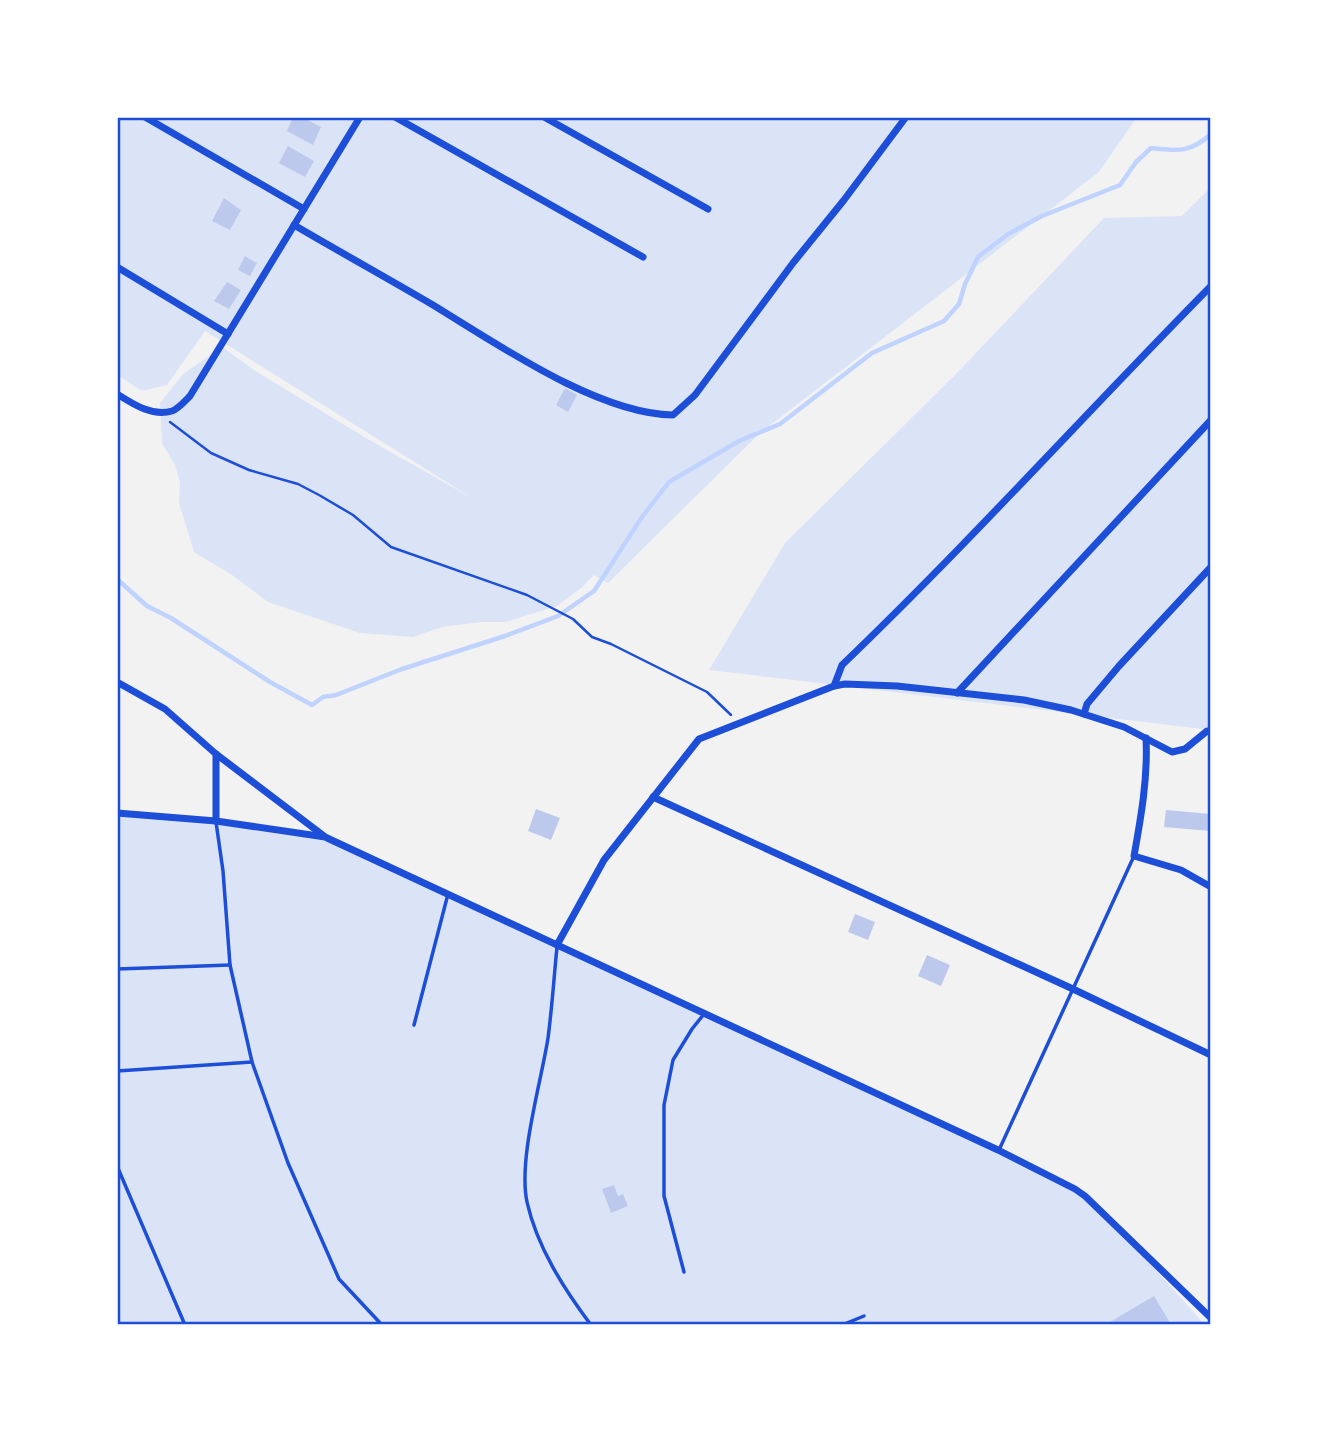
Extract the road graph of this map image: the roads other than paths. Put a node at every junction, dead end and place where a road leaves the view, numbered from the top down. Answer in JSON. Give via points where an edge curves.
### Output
{"nodes":[{"id":1,"x":145,"y":117,"type":"edge"},
{"id":2,"x":360,"y":117,"type":"edge"},
{"id":3,"x":395,"y":117,"type":"edge"},
{"id":4,"x":544,"y":117,"type":"edge"},
{"id":5,"x":906,"y":117,"type":"edge"},
{"id":6,"x":304,"y":209,"type":"junction"},
{"id":7,"x":708,"y":209,"type":"dead end"},
{"id":8,"x":294,"y":225,"type":"junction"},
{"id":9,"x":643,"y":257,"type":"dead end"},
{"id":10,"x":117,"y":267,"type":"edge"},
{"id":11,"x":1211,"y":286,"type":"edge"},
{"id":12,"x":228,"y":334,"type":"junction"},
{"id":13,"x":117,"y":394,"type":"edge"},
{"id":14,"x":1211,"y":420,"type":"edge"},
{"id":15,"x":1211,"y":567,"type":"edge"},
{"id":16,"x":117,"y":682,"type":"edge"},
{"id":17,"x":834,"y":686,"type":"junction"},
{"id":18,"x":957,"y":693,"type":"junction"},
{"id":19,"x":1084,"y":714,"type":"junction"},
{"id":20,"x":1210,"y":729,"type":"edge"},
{"id":21,"x":1146,"y":738,"type":"junction"},
{"id":22,"x":216,"y":754,"type":"junction"},
{"id":23,"x":653,"y":797,"type":"junction"},
{"id":24,"x":117,"y":813,"type":"edge"},
{"id":25,"x":216,"y":821,"type":"junction"},
{"id":26,"x":325,"y":837,"type":"junction"},
{"id":27,"x":1134,"y":856,"type":"junction"},
{"id":28,"x":1211,"y":887,"type":"edge"},
{"id":29,"x":449,"y":892,"type":"junction"},
{"id":30,"x":557,"y":945,"type":"junction"},
{"id":31,"x":230,"y":965,"type":"junction"},
{"id":32,"x":117,"y":969,"type":"edge"},
{"id":33,"x":1073,"y":989,"type":"junction"},
{"id":34,"x":704,"y":1014,"type":"junction"},
{"id":35,"x":414,"y":1026,"type":"dead end"},
{"id":36,"x":1211,"y":1055,"type":"edge"},
{"id":37,"x":252,"y":1062,"type":"junction"},
{"id":38,"x":117,"y":1071,"type":"edge"},
{"id":39,"x":998,"y":1150,"type":"junction"},
{"id":40,"x":117,"y":1166,"type":"edge"},
{"id":41,"x":684,"y":1272,"type":"dead end"},
{"id":42,"x":864,"y":1316,"type":"dead end"},
{"id":43,"x":1211,"y":1318,"type":"edge"},
{"id":44,"x":185,"y":1325,"type":"edge"},
{"id":45,"x":382,"y":1325,"type":"edge"},
{"id":46,"x":591,"y":1325,"type":"edge"},
{"id":47,"x":842,"y":1325,"type":"edge"}],
"edges":[{"from":1,"to":6,"type":"street"},
{"from":2,"to":6,"type":"street"},
{"from":3,"to":9,"type":"street"},
{"from":4,"to":7,"type":"street"},
{"from":5,"to":8,"type":"street","via":[[695,395],[673,415],[630,410],[583,391]]},
{"from":6,"to":8,"type":"street"},
{"from":8,"to":12,"type":"street"},
{"from":10,"to":12,"type":"street"},
{"from":11,"to":17,"type":"street","via":[[842,665]]},
{"from":12,"to":13,"type":"street","via":[[190,396],[173,411],[152,412]]},
{"from":14,"to":18,"type":"street"},
{"from":15,"to":19,"type":"street","via":[[1119,666]]},
{"from":16,"to":22,"type":"street","via":[[165,709]]},
{"from":17,"to":18,"type":"street","via":[[897,686]]},
{"from":17,"to":23,"type":"street","via":[[699,739]]},
{"from":18,"to":19,"type":"street","via":[[1024,700]]},
{"from":19,"to":21,"type":"street"},
{"from":20,"to":21,"type":"street","via":[[1185,750],[1172,752]]},
{"from":21,"to":27,"type":"street"},
{"from":22,"to":25,"type":"street"},
{"from":22,"to":26,"type":"street"},
{"from":23,"to":30,"type":"street","via":[[604,860]]},
{"from":23,"to":33,"type":"street"},
{"from":24,"to":25,"type":"street"},
{"from":25,"to":26,"type":"street"},
{"from":25,"to":31,"type":"lane"},
{"from":26,"to":29,"type":"street"},
{"from":27,"to":28,"type":"street","via":[[1181,870]]},
{"from":27,"to":33,"type":"lane"},
{"from":29,"to":30,"type":"street"},
{"from":29,"to":35,"type":"lane"},
{"from":30,"to":34,"type":"street"},
{"from":30,"to":46,"type":"lane","via":[[548,1036],[526,1158],[527,1200],[543,1248]]},
{"from":31,"to":32,"type":"lane"},
{"from":31,"to":37,"type":"lane"},
{"from":33,"to":36,"type":"street"},
{"from":33,"to":39,"type":"lane"},
{"from":34,"to":39,"type":"street"},
{"from":34,"to":41,"type":"lane","via":[[673,1060],[664,1105],[664,1196]]},
{"from":37,"to":38,"type":"lane"},
{"from":37,"to":45,"type":"lane","via":[[288,1163],[339,1279]]},
{"from":39,"to":43,"type":"street","via":[[1085,1196]]},
{"from":40,"to":44,"type":"lane"},
{"from":42,"to":47,"type":"lane"}]}
